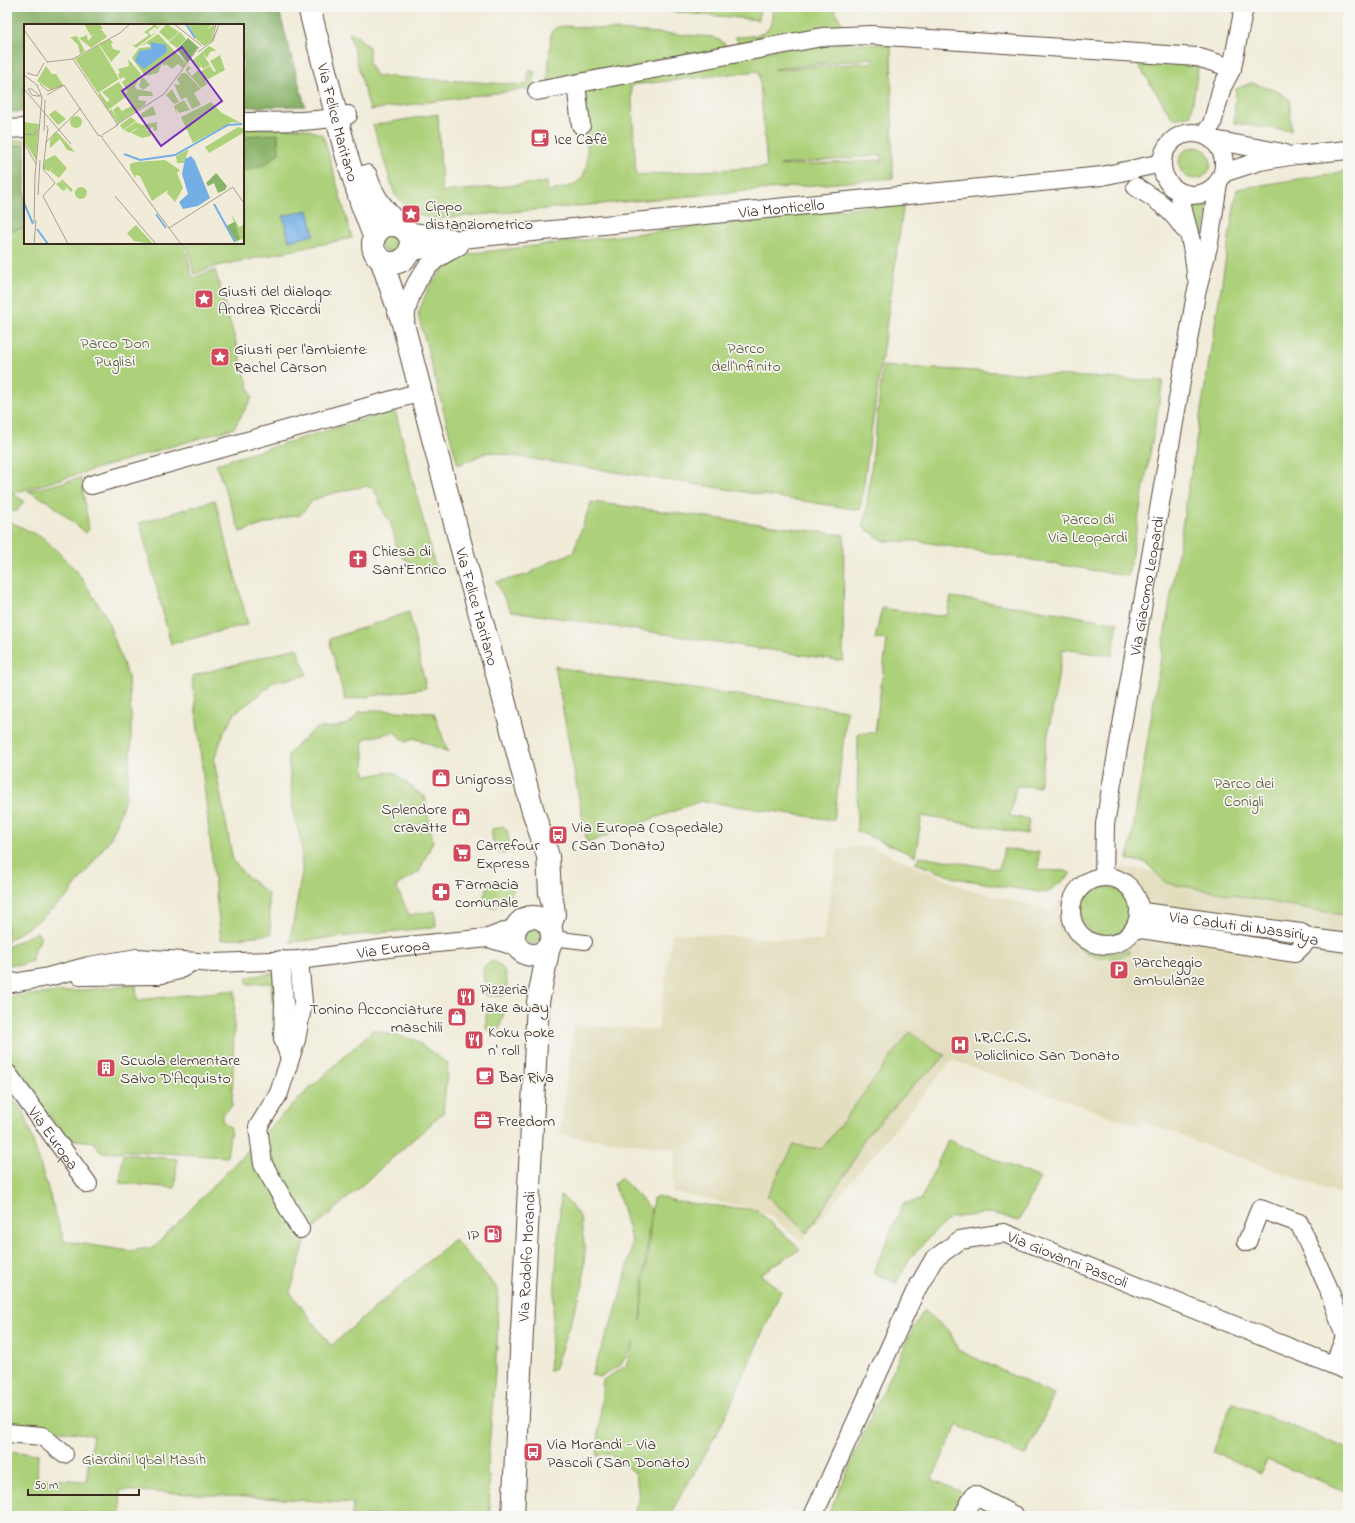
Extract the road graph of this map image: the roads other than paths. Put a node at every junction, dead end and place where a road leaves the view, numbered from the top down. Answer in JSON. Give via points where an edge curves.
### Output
{"nodes":[{"id":1,"x":309,"y":7,"type":"edge"},
{"id":2,"x":322,"y":7,"type":"edge"},
{"id":3,"x":1244,"y":7,"type":"edge"},
{"id":4,"x":1232,"y":68,"type":"junction"},
{"id":5,"x":576,"y":84,"type":"junction"},
{"id":6,"x":537,"y":91,"type":"dead end"},
{"id":7,"x":342,"y":116,"type":"junction"},
{"id":8,"x":244,"y":122,"type":"edge"},
{"id":9,"x":581,"y":125,"type":"dead end"},
{"id":10,"x":24,"y":128,"type":"edge"},
{"id":11,"x":7,"y":129,"type":"edge"},
{"id":12,"x":1211,"y":138,"type":"junction"},
{"id":13,"x":1348,"y":150,"type":"edge"},
{"id":14,"x":1296,"y":155,"type":"junction"},
{"id":15,"x":1162,"y":163,"type":"junction"},
{"id":16,"x":1102,"y":176,"type":"junction"},
{"id":17,"x":1221,"y":178,"type":"junction"},
{"id":18,"x":1136,"y":187,"type":"junction"},
{"id":19,"x":1176,"y":190,"type":"junction"},
{"id":20,"x":403,"y":228,"type":"junction"},
{"id":21,"x":510,"y":234,"type":"junction"},
{"id":22,"x":374,"y":236,"type":"junction"},
{"id":23,"x":461,"y":239,"type":"junction"},
{"id":24,"x":1192,"y":241,"type":"junction"},
{"id":25,"x":397,"y":257,"type":"junction"},
{"id":26,"x":1196,"y":294,"type":"junction"},
{"id":27,"x":403,"y":326,"type":"junction"},
{"id":28,"x":421,"y":392,"type":"junction"},
{"id":29,"x":91,"y":485,"type":"dead end"},
{"id":30,"x":1104,"y":877,"type":"junction"},
{"id":31,"x":1137,"y":921,"type":"junction"},
{"id":32,"x":535,"y":937,"type":"junction"},
{"id":33,"x":1310,"y":938,"type":"junction"},
{"id":34,"x":585,"y":942,"type":"dead end"},
{"id":35,"x":1348,"y":943,"type":"edge"},
{"id":36,"x":281,"y":960,"type":"junction"},
{"id":37,"x":299,"y":960,"type":"junction"},
{"id":38,"x":7,"y":984,"type":"edge"},
{"id":39,"x":290,"y":1058,"type":"junction"},
{"id":40,"x":7,"y":1073,"type":"edge"},
{"id":41,"x":88,"y":1184,"type":"dead end"},
{"id":42,"x":300,"y":1229,"type":"dead end"},
{"id":43,"x":1247,"y":1242,"type":"dead end"},
{"id":44,"x":1341,"y":1368,"type":"edge"},
{"id":45,"x":7,"y":1433,"type":"edge"},
{"id":46,"x":64,"y":1454,"type":"dead end"},
{"id":47,"x":513,"y":1516,"type":"edge"},
{"id":48,"x":813,"y":1516,"type":"edge"},
{"id":49,"x":963,"y":1516,"type":"edge"},
{"id":50,"x":1015,"y":1516,"type":"edge"}],
"edges":[{"from":1,"to":7,"type":"street","name":"Via Felice Maritano"},
{"from":2,"to":7,"type":"street","name":"Via Felice Maritano"},
{"from":3,"to":4,"type":"street"},
{"from":4,"to":5,"type":"street","via":[[1197,56],[871,35],[822,37]]},
{"from":4,"to":12,"type":"street","via":[[1222,87],[1212,124],[1208,129]]},
{"from":5,"to":6,"type":"street"},
{"from":5,"to":9,"type":"street"},
{"from":7,"to":8,"type":"street"},
{"from":7,"to":20,"type":"street","name":"Via Felice Maritano","via":[[373,195],[387,214]]},
{"from":7,"to":22,"type":"street","name":"Via Felice Maritano","via":[[361,202]]},
{"from":10,"to":11,"type":"street"},
{"from":12,"to":14,"type":"street"},
{"from":12,"to":15,"type":"street","via":[[1195,132],[1184,134],[1171,142],[1164,152]]},
{"from":12,"to":17,"type":"street","via":[[1224,155],[1225,164]]},
{"from":13,"to":14,"type":"street"},
{"from":14,"to":17,"type":"street","via":[[1260,161]]},
{"from":15,"to":16,"type":"street","name":"Via Monticello"},
{"from":15,"to":19,"type":"street","via":[[1167,182]]},
{"from":16,"to":18,"type":"street","name":"Via Monticello"},
{"from":16,"to":21,"type":"street","name":"Via Monticello"},
{"from":17,"to":19,"type":"street","via":[[1212,190],[1204,194],[1191,195]]},
{"from":17,"to":26,"type":"street","name":"Via Giacomo Leopardi"},
{"from":18,"to":19,"type":"street","name":"Via Monticello"},
{"from":18,"to":24,"type":"street","name":"Via Giacomo Leopardi","via":[[1171,211]]},
{"from":19,"to":24,"type":"street","name":"Via Giacomo Leopardi"},
{"from":20,"to":22,"type":"street","via":[[390,224],[381,228]]},
{"from":20,"to":23,"type":"street","name":"Via Monticello"},
{"from":20,"to":25,"type":"street","via":[[410,238],[411,246]]},
{"from":21,"to":23,"type":"street","name":"Via Monticello"},
{"from":21,"to":27,"type":"street","via":[[462,245],[433,262],[416,285]]},
{"from":22,"to":25,"type":"street","via":[[376,255]]},
{"from":23,"to":25,"type":"street","name":"Via Monticello"},
{"from":24,"to":26,"type":"street","name":"Via Giacomo Leopardi"},
{"from":25,"to":27,"type":"street","name":"Via Felice Maritano"},
{"from":26,"to":30,"type":"street","name":"Via Giacomo Leopardi","via":[[1105,824]]},
{"from":27,"to":28,"type":"street","name":"Via Felice Maritano"},
{"from":28,"to":29,"type":"street"},
{"from":28,"to":32,"type":"street","name":"Via Felice Maritano","via":[[532,808],[548,856],[554,914]]},
{"from":30,"to":31,"type":"street","via":[[1116,879],[1130,888],[1138,902]]},
{"from":30,"to":31,"type":"street","via":[[1086,884],[1075,896],[1071,912],[1076,928],[1086,940],[1105,946],[1120,942],[1129,936]]},
{"from":31,"to":33,"type":"street","name":"Via Caduti di Nassiriya","via":[[1143,912],[1301,933]]},
{"from":31,"to":33,"type":"street","via":[[1295,953]]},
{"from":32,"to":34,"type":"street"},
{"from":32,"to":37,"type":"street","name":"Via Europa","via":[[488,938]]},
{"from":32,"to":47,"type":"street","name":"Via Rodolfo Morandi","via":[[539,998]]},
{"from":33,"to":35,"type":"street","name":"Via Caduti di Nassiriya"},
{"from":36,"to":37,"type":"street","name":"Via Europa"},
{"from":36,"to":38,"type":"street","name":"Via Europa","via":[[192,962],[179,970],[158,974],[48,977]]},
{"from":36,"to":39,"type":"street","via":[[283,1039]]},
{"from":37,"to":39,"type":"street","via":[[303,1002]]},
{"from":39,"to":42,"type":"street","via":[[279,1093],[258,1127],[263,1164]]},
{"from":40,"to":41,"type":"street","name":"Via Europa"},
{"from":43,"to":44,"type":"street","name":"Via Giovanni Pascoli","via":[[1260,1209],[1300,1223],[1328,1287],[1345,1337]]},
{"from":44,"to":48,"type":"street","name":"Via Giovanni Pascoli","via":[[1004,1233],[960,1240],[934,1259],[915,1292]]},
{"from":45,"to":46,"type":"street","via":[[42,1436]]},
{"from":49,"to":50,"type":"street","via":[[974,1495]]}]}
